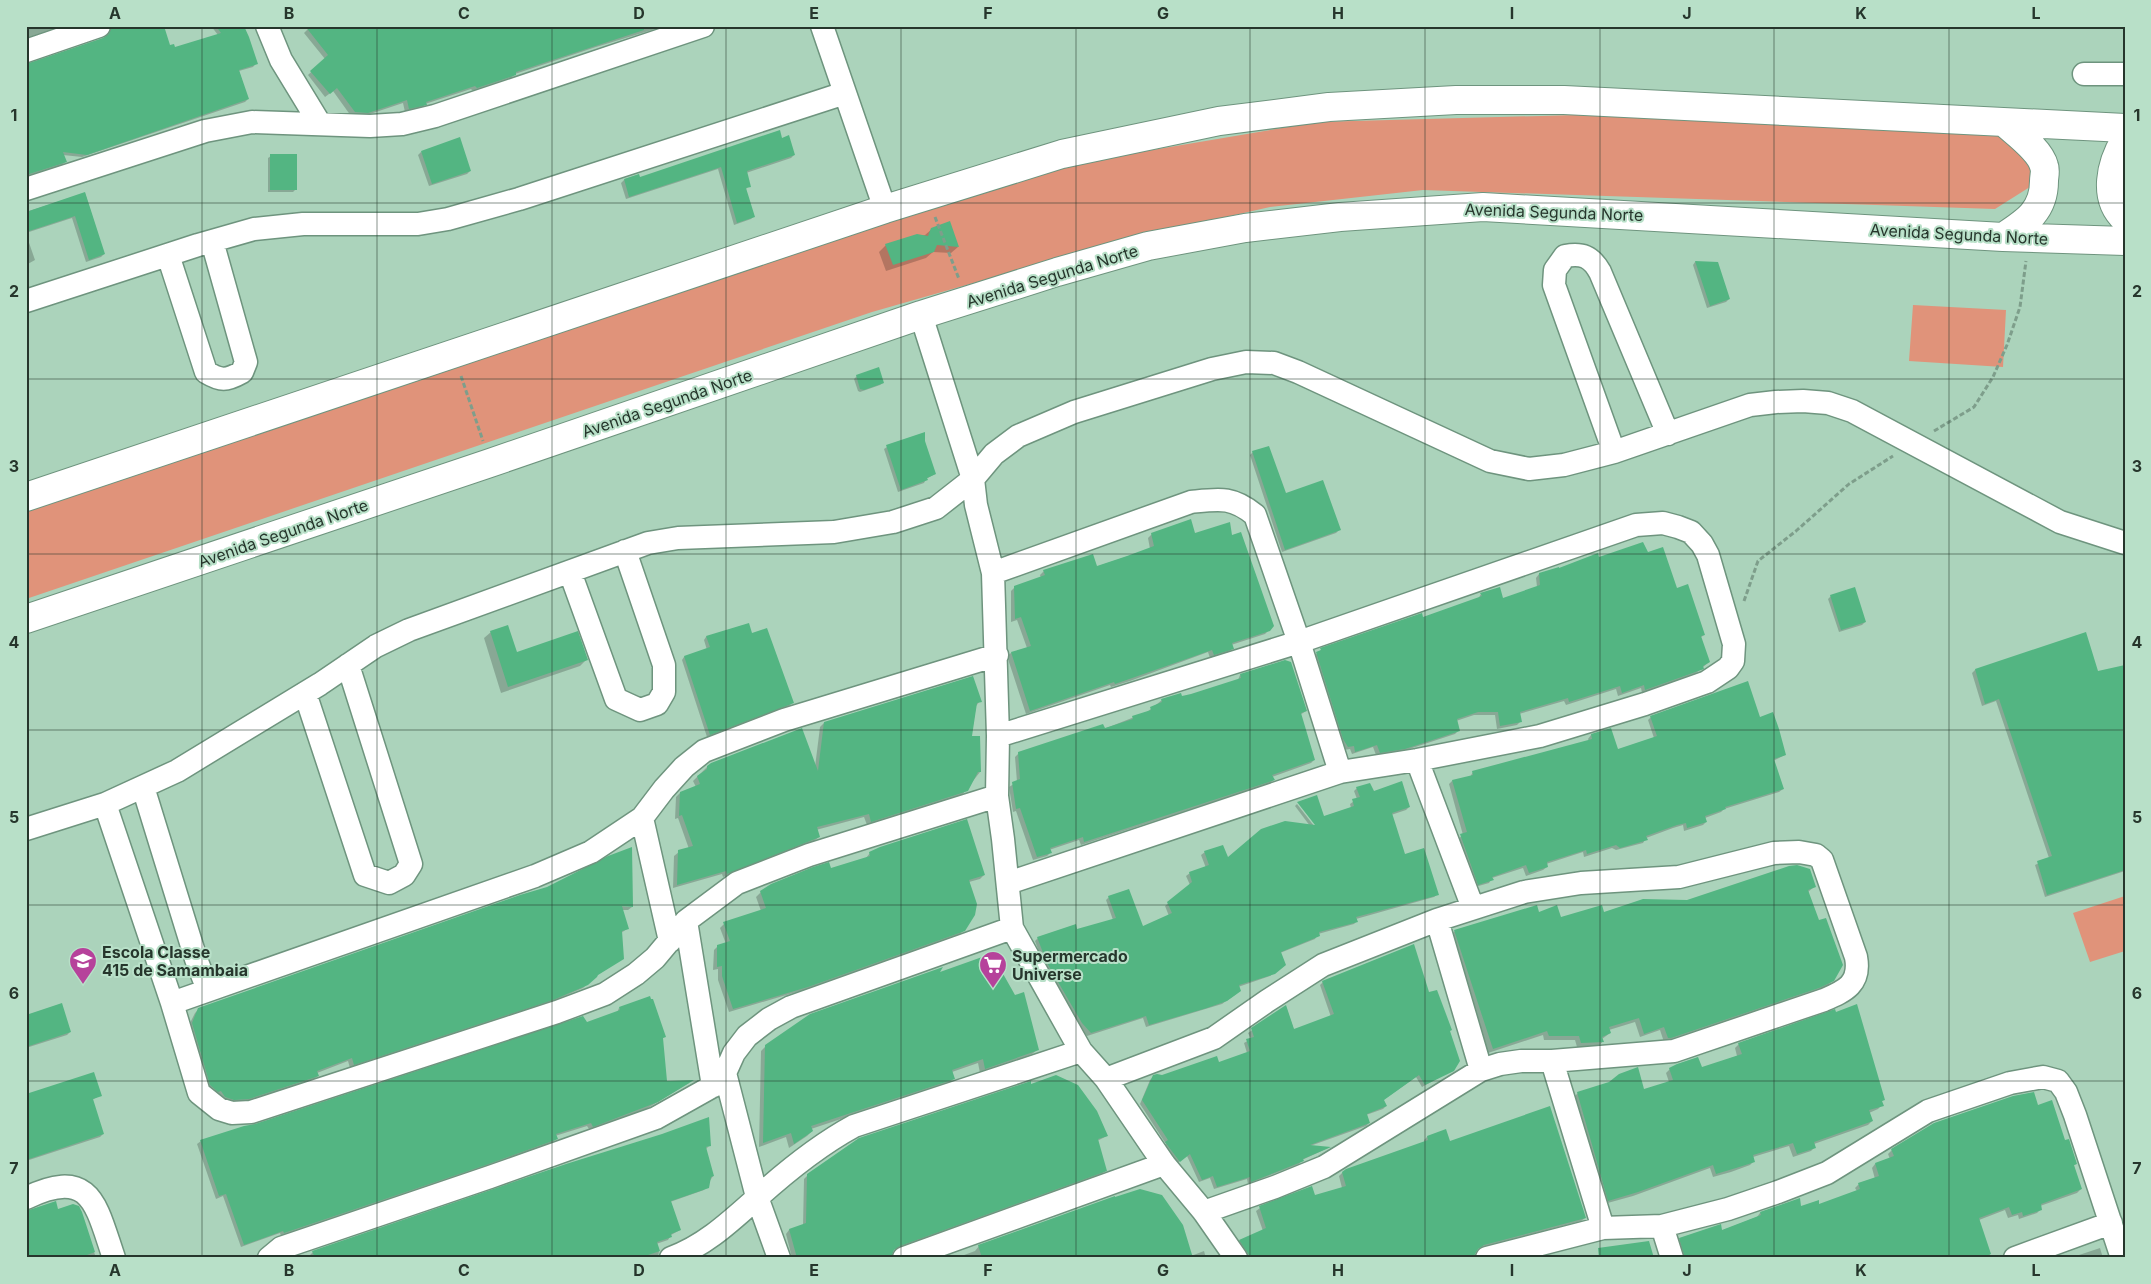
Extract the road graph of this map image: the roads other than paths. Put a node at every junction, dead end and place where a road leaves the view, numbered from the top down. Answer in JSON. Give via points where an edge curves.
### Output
{"nodes":[{"id":1,"x":99,"y":26,"type":"edge"},
{"id":2,"x":266,"y":26,"type":"edge"},
{"id":3,"x":704,"y":26,"type":"edge"},
{"id":4,"x":827,"y":28,"type":"edge"},
{"id":5,"x":26,"y":51,"type":"edge"},
{"id":6,"x":2084,"y":74,"type":"dead end"},
{"id":7,"x":2125,"y":74,"type":"edge"},
{"id":8,"x":845,"y":93,"type":"junction"},
{"id":9,"x":2005,"y":123,"type":"junction"},
{"id":10,"x":320,"y":124,"type":"junction"},
{"id":11,"x":2125,"y":128,"type":"edge"},
{"id":12,"x":2125,"y":140,"type":"edge"},
{"id":13,"x":26,"y":189,"type":"edge"},
{"id":14,"x":885,"y":209,"type":"junction"},
{"id":15,"x":2125,"y":219,"type":"edge"},
{"id":16,"x":2003,"y":237,"type":"junction"},
{"id":17,"x":212,"y":241,"type":"junction"},
{"id":18,"x":2125,"y":241,"type":"edge"},
{"id":19,"x":168,"y":255,"type":"junction"},
{"id":20,"x":26,"y":301,"type":"edge"},
{"id":21,"x":921,"y":315,"type":"junction"},
{"id":22,"x":1668,"y":434,"type":"junction"},
{"id":23,"x":1614,"y":452,"type":"junction"},
{"id":24,"x":973,"y":478,"type":"junction"},
{"id":25,"x":26,"y":497,"type":"edge"},
{"id":26,"x":2125,"y":543,"type":"edge"},
{"id":27,"x":625,"y":551,"type":"junction"},
{"id":28,"x":570,"y":572,"type":"junction"},
{"id":29,"x":994,"y":573,"type":"junction"},
{"id":30,"x":26,"y":619,"type":"edge"},
{"id":31,"x":1299,"y":642,"type":"junction"},
{"id":32,"x":996,"y":655,"type":"junction"},
{"id":33,"x":348,"y":665,"type":"junction"},
{"id":34,"x":305,"y":693,"type":"junction"},
{"id":35,"x":998,"y":736,"type":"junction"},
{"id":36,"x":1417,"y":760,"type":"junction"},
{"id":37,"x":1340,"y":772,"type":"junction"},
{"id":38,"x":143,"y":787,"type":"junction"},
{"id":39,"x":997,"y":796,"type":"junction"},
{"id":40,"x":105,"y":804,"type":"junction"},
{"id":41,"x":642,"y":818,"type":"junction"},
{"id":42,"x":26,"y":829,"type":"edge"},
{"id":43,"x":1008,"y":883,"type":"junction"},
{"id":44,"x":1473,"y":908,"type":"junction"},
{"id":45,"x":1437,"y":920,"type":"junction"},
{"id":46,"x":686,"y":921,"type":"junction"},
{"id":47,"x":1012,"y":928,"type":"junction"},
{"id":48,"x":670,"y":941,"type":"junction"},
{"id":49,"x":208,"y":990,"type":"junction"},
{"id":50,"x":172,"y":1003,"type":"junction"},
{"id":51,"x":1081,"y":1051,"type":"junction"},
{"id":52,"x":1552,"y":1061,"type":"junction"},
{"id":53,"x":1480,"y":1070,"type":"junction"},
{"id":54,"x":1106,"y":1079,"type":"junction"},
{"id":55,"x":719,"y":1080,"type":"junction"},
{"id":56,"x":1164,"y":1164,"type":"junction"},
{"id":57,"x":757,"y":1197,"type":"junction"},
{"id":58,"x":26,"y":1198,"type":"edge"},
{"id":59,"x":2113,"y":1210,"type":"edge"},
{"id":60,"x":1204,"y":1212,"type":"junction"},
{"id":61,"x":1662,"y":1226,"type":"junction"},
{"id":62,"x":1603,"y":1228,"type":"junction"},
{"id":63,"x":114,"y":1258,"type":"edge"},
{"id":64,"x":269,"y":1258,"type":"edge"},
{"id":65,"x":671,"y":1258,"type":"edge"},
{"id":66,"x":779,"y":1258,"type":"edge"},
{"id":67,"x":904,"y":1258,"type":"edge"},
{"id":68,"x":1236,"y":1258,"type":"edge"},
{"id":69,"x":1487,"y":1258,"type":"edge"},
{"id":70,"x":1672,"y":1258,"type":"edge"},
{"id":71,"x":2015,"y":1258,"type":"edge"},
{"id":72,"x":2122,"y":1258,"type":"edge"}],
"edges":[{"from":1,"to":5,"type":"street"},
{"from":2,"to":10,"type":"street","via":[[281,60]]},
{"from":3,"to":10,"type":"street","via":[[435,116],[402,124]]},
{"from":4,"to":8,"type":"street"},
{"from":6,"to":7,"type":"street"},
{"from":8,"to":14,"type":"street"},
{"from":8,"to":17,"type":"street","via":[[448,219],[418,224],[293,225],[254,229]]},
{"from":9,"to":11,"type":"main road"},
{"from":9,"to":14,"type":"main road","via":[[1564,100],[1456,100],[1329,107],[1219,121],[1107,143],[1044,159]]},
{"from":9,"to":16,"type":"main road","via":[[2030,144],[2044,166],[2044,186],[2041,204]]},
{"from":10,"to":13,"type":"street","via":[[252,122],[205,131]]},
{"from":12,"to":15,"type":"main road","via":[[2116,157],[2111,186],[2113,200]]},
{"from":14,"to":25,"type":"main road"},
{"from":16,"to":18,"type":"main road","name":"Avenida Segunda Norte"},
{"from":16,"to":21,"type":"main road","name":"Avenida Segunda Norte","via":[[1483,207],[1340,217],[1235,230],[1148,246]]},
{"from":17,"to":19,"type":"street"},
{"from":17,"to":19,"type":"street","via":[[246,362],[242,372],[230,378],[218,379],[206,372]]},
{"from":19,"to":20,"type":"street"},
{"from":21,"to":24,"type":"street"},
{"from":21,"to":30,"type":"main road","name":"Avenida Segunda Norte"},
{"from":22,"to":23,"type":"street"},
{"from":22,"to":23,"type":"street","via":[[1600,272],[1587,258],[1578,254],[1565,256],[1555,270],[1554,285]]},
{"from":22,"to":26,"type":"street","via":[[1750,405],[1803,401],[1828,403],[1852,411],[2060,522]]},
{"from":23,"to":24,"type":"street","via":[[1564,465],[1529,469],[1490,461],[1298,372],[1274,363],[1246,362],[1212,369],[1074,412],[1026,432],[994,454]]},
{"from":24,"to":27,"type":"street","via":[[936,508],[893,522],[834,532],[678,538]]},
{"from":24,"to":29,"type":"street","via":[[976,504]]},
{"from":27,"to":28,"type":"street"},
{"from":27,"to":28,"type":"street","via":[[664,665],[664,692],[657,704],[640,710],[616,699]]},
{"from":28,"to":33,"type":"street","via":[[409,630],[376,646]]},
{"from":29,"to":31,"type":"street","via":[[1191,502],[1220,499],[1241,504],[1255,514]]},
{"from":29,"to":32,"type":"street"},
{"from":31,"to":35,"type":"street"},
{"from":31,"to":36,"type":"street","via":[[1636,526],[1663,523],[1691,532],[1702,544],[1732,633],[1733,661],[1728,668],[1707,682],[1540,736]]},
{"from":31,"to":37,"type":"street"},
{"from":32,"to":35,"type":"street"},
{"from":32,"to":41,"type":"street","via":[[784,720],[704,751],[684,767]]},
{"from":33,"to":34,"type":"street"},
{"from":33,"to":34,"type":"street","via":[[411,864],[404,875],[389,883],[365,874]]},
{"from":34,"to":38,"type":"street","via":[[176,771]]},
{"from":35,"to":39,"type":"street"},
{"from":36,"to":37,"type":"street"},
{"from":36,"to":44,"type":"street"},
{"from":37,"to":43,"type":"street"},
{"from":38,"to":40,"type":"street"},
{"from":38,"to":49,"type":"street"},
{"from":39,"to":43,"type":"street"},
{"from":39,"to":46,"type":"street","via":[[809,855],[737,883]]},
{"from":40,"to":42,"type":"street"},
{"from":40,"to":50,"type":"street"},
{"from":41,"to":48,"type":"street"},
{"from":41,"to":49,"type":"street","via":[[591,852],[535,876]]},
{"from":43,"to":47,"type":"street"},
{"from":44,"to":45,"type":"street"},
{"from":44,"to":52,"type":"street","via":[[1524,892],[1680,877],[1774,853],[1799,852],[1816,855],[1822,860],[1858,968],[1848,990],[1674,1051]]},
{"from":45,"to":53,"type":"street"},
{"from":45,"to":54,"type":"street","via":[[1323,965],[1214,1038]]},
{"from":46,"to":48,"type":"street"},
{"from":46,"to":55,"type":"street"},
{"from":47,"to":51,"type":"street"},
{"from":47,"to":55,"type":"street","via":[[791,1007],[747,1036]]},
{"from":48,"to":50,"type":"street","via":[[636,974],[605,994],[529,1022],[251,1112],[232,1113],[219,1109],[199,1093]]},
{"from":49,"to":50,"type":"street"},
{"from":51,"to":54,"type":"street"},
{"from":51,"to":57,"type":"street","via":[[854,1126],[830,1139]]},
{"from":52,"to":53,"type":"street","via":[[1521,1060]]},
{"from":52,"to":62,"type":"street"},
{"from":53,"to":60,"type":"street","via":[[1324,1167]]},
{"from":54,"to":56,"type":"street"},
{"from":55,"to":57,"type":"street"},
{"from":55,"to":64,"type":"street","via":[[656,1118],[281,1248]]},
{"from":56,"to":60,"type":"street"},
{"from":56,"to":67,"type":"street"},
{"from":57,"to":65,"type":"street","via":[[712,1236]]},
{"from":57,"to":66,"type":"street"},
{"from":58,"to":63,"type":"street","via":[[55,1186],[68,1186],[89,1196]]},
{"from":59,"to":61,"type":"street","via":[[2066,1092],[2058,1081],[2043,1077],[2010,1083],[1928,1112],[1827,1173],[1728,1208]]},
{"from":59,"to":71,"type":"street"},
{"from":59,"to":72,"type":"street"},
{"from":60,"to":68,"type":"street"},
{"from":61,"to":62,"type":"street"},
{"from":61,"to":70,"type":"street"},
{"from":62,"to":69,"type":"street"}]}
